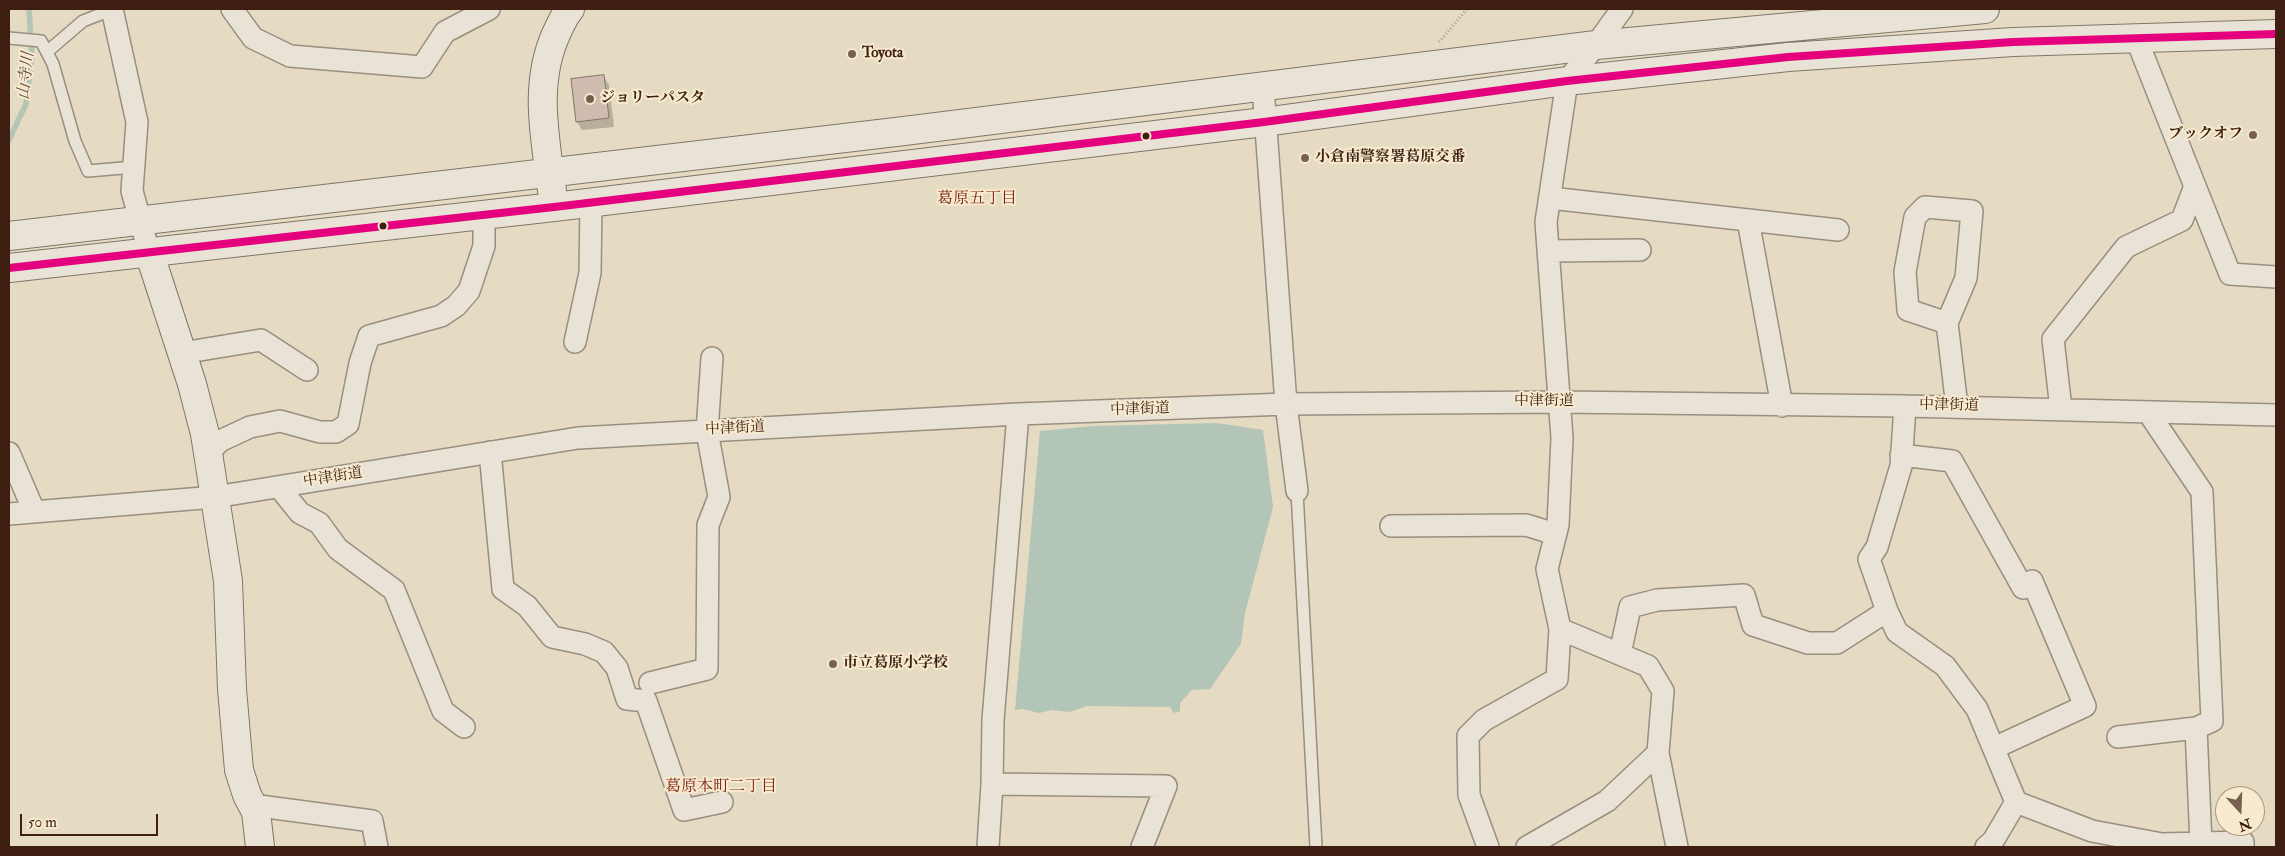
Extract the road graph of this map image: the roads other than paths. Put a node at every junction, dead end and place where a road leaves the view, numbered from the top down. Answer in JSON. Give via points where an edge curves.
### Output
{"nodes":[{"id":1,"x":111,"y":9,"type":"edge"},
{"id":2,"x":232,"y":9,"type":"edge"},
{"id":3,"x":489,"y":9,"type":"edge"},
{"id":4,"x":570,"y":9,"type":"edge"},
{"id":5,"x":1622,"y":9,"type":"edge"},
{"id":6,"x":1985,"y":9,"type":"edge"},
{"id":7,"x":2276,"y":34,"type":"edge"},
{"id":8,"x":2136,"y":38,"type":"junction"},
{"id":9,"x":14,"y":39,"type":"edge"},
{"id":10,"x":1596,"y":45,"type":"junction"},
{"id":11,"x":48,"y":51,"type":"junction"},
{"id":12,"x":1568,"y":81,"type":"junction"},
{"id":13,"x":1263,"y":87,"type":"junction"},
{"id":14,"x":1264,"y":122,"type":"junction"},
{"id":15,"x":134,"y":166,"type":"junction"},
{"id":16,"x":550,"y":174,"type":"junction"},
{"id":17,"x":2195,"y":186,"type":"junction"},
{"id":18,"x":1550,"y":198,"type":"junction"},
{"id":19,"x":591,"y":203,"type":"junction"},
{"id":20,"x":554,"y":207,"type":"junction"},
{"id":21,"x":484,"y":215,"type":"junction"},
{"id":22,"x":1748,"y":220,"type":"junction"},
{"id":23,"x":142,"y":222,"type":"junction"},
{"id":24,"x":1838,"y":230,"type":"dead end"},
{"id":25,"x":9,"y":236,"type":"edge"},
{"id":26,"x":1640,"y":250,"type":"dead end"},
{"id":27,"x":1548,"y":251,"type":"junction"},
{"id":28,"x":150,"y":252,"type":"junction"},
{"id":29,"x":9,"y":268,"type":"edge"},
{"id":30,"x":2276,"y":277,"type":"edge"},
{"id":31,"x":1947,"y":323,"type":"junction"},
{"id":32,"x":575,"y":342,"type":"dead end"},
{"id":33,"x":182,"y":354,"type":"junction"},
{"id":34,"x":712,"y":358,"type":"dead end"},
{"id":35,"x":307,"y":370,"type":"dead end"},
{"id":36,"x":1560,"y":402,"type":"junction"},
{"id":37,"x":1286,"y":404,"type":"junction"},
{"id":38,"x":1782,"y":406,"type":"junction"},
{"id":39,"x":1905,"y":406,"type":"junction"},
{"id":40,"x":1957,"y":407,"type":"junction"},
{"id":41,"x":2061,"y":409,"type":"junction"},
{"id":42,"x":2148,"y":412,"type":"junction"},
{"id":43,"x":1018,"y":414,"type":"junction"},
{"id":44,"x":2276,"y":415,"type":"edge"},
{"id":45,"x":707,"y":431,"type":"junction"},
{"id":46,"x":490,"y":452,"type":"junction"},
{"id":47,"x":9,"y":453,"type":"edge"},
{"id":48,"x":208,"y":454,"type":"junction"},
{"id":49,"x":1901,"y":455,"type":"junction"},
{"id":50,"x":280,"y":487,"type":"junction"},
{"id":51,"x":1297,"y":490,"type":"joint"},
{"id":52,"x":215,"y":497,"type":"junction"},
{"id":53,"x":34,"y":511,"type":"junction"},
{"id":54,"x":9,"y":514,"type":"edge"},
{"id":55,"x":1391,"y":526,"type":"dead end"},
{"id":56,"x":1555,"y":534,"type":"junction"},
{"id":57,"x":1887,"y":611,"type":"junction"},
{"id":58,"x":1560,"y":628,"type":"junction"},
{"id":59,"x":1620,"y":654,"type":"junction"},
{"id":60,"x":650,"y":683,"type":"dead end"},
{"id":61,"x":464,"y":727,"type":"dead end"},
{"id":62,"x":2196,"y":728,"type":"junction"},
{"id":63,"x":2118,"y":737,"type":"dead end"},
{"id":64,"x":1994,"y":748,"type":"junction"},
{"id":65,"x":1658,"y":753,"type":"junction"},
{"id":66,"x":992,"y":784,"type":"junction"},
{"id":67,"x":722,"y":802,"type":"dead end"},
{"id":68,"x":2016,"y":802,"type":"junction"},
{"id":69,"x":252,"y":806,"type":"junction"},
{"id":70,"x":2201,"y":844,"type":"junction"},
{"id":71,"x":2162,"y":846,"type":"edge"},
{"id":72,"x":260,"y":847,"type":"edge"},
{"id":73,"x":378,"y":847,"type":"edge"},
{"id":74,"x":988,"y":847,"type":"edge"},
{"id":75,"x":1142,"y":847,"type":"edge"},
{"id":76,"x":1316,"y":847,"type":"edge"},
{"id":77,"x":1488,"y":847,"type":"edge"},
{"id":78,"x":1527,"y":847,"type":"edge"},
{"id":79,"x":1676,"y":847,"type":"edge"},
{"id":80,"x":1986,"y":847,"type":"edge"},
{"id":81,"x":2244,"y":847,"type":"edge"}],
"edges":[{"from":1,"to":11,"type":"lane","via":[[83,21]]},
{"from":1,"to":15,"type":"street","via":[[137,122]]},
{"from":2,"to":3,"type":"street","via":[[252,38],[290,56],[422,67],[445,32]]},
{"from":4,"to":16,"type":"street","via":[[550,47],[542,83],[543,130]]},
{"from":5,"to":10,"type":"street"},
{"from":6,"to":10,"type":"street"},
{"from":7,"to":8,"type":"street"},
{"from":8,"to":12,"type":"street","via":[[2013,42],[1788,57]]},
{"from":8,"to":17,"type":"street"},
{"from":9,"to":11,"type":"lane","via":[[42,41]]},
{"from":10,"to":12,"type":"street"},
{"from":10,"to":13,"type":"street"},
{"from":11,"to":15,"type":"lane","via":[[65,98],[75,141],[88,171]]},
{"from":12,"to":14,"type":"street"},
{"from":12,"to":18,"type":"street"},
{"from":13,"to":14,"type":"street"},
{"from":13,"to":16,"type":"street"},
{"from":14,"to":19,"type":"street"},
{"from":14,"to":37,"type":"street"},
{"from":15,"to":23,"type":"street","via":[[132,190]]},
{"from":16,"to":20,"type":"street"},
{"from":16,"to":23,"type":"street"},
{"from":17,"to":30,"type":"street","via":[[2230,274]]},
{"from":17,"to":41,"type":"street","via":[[2182,220],[2126,247],[2053,339]]},
{"from":18,"to":22,"type":"street"},
{"from":18,"to":27,"type":"street","via":[[1546,222]]},
{"from":19,"to":20,"type":"street"},
{"from":19,"to":32,"type":"street","via":[[590,273]]},
{"from":20,"to":21,"type":"street"},
{"from":21,"to":28,"type":"street"},
{"from":21,"to":48,"type":"street","via":[[484,246],[468,291],[456,306],[442,316],[369,336],[348,424],[336,432],[320,432],[280,421],[257,426],[220,441]]},
{"from":22,"to":24,"type":"street"},
{"from":22,"to":38,"type":"street"},
{"from":23,"to":25,"type":"street"},
{"from":23,"to":28,"type":"street"},
{"from":26,"to":27,"type":"street"},
{"from":27,"to":36,"type":"street"},
{"from":28,"to":29,"type":"street"},
{"from":28,"to":33,"type":"street"},
{"from":31,"to":31,"type":"street","via":[[1908,310],[1906,272],[1915,217],[1926,207],[1972,211],[1966,278]]},
{"from":31,"to":40,"type":"street"},
{"from":33,"to":35,"type":"street","via":[[261,340]]},
{"from":33,"to":48,"type":"street"},
{"from":34,"to":45,"type":"street"},
{"from":36,"to":37,"type":"street","name":"中津街道"},
{"from":36,"to":38,"type":"street","name":"中津街道"},
{"from":36,"to":56,"type":"street","via":[[1562,438]]},
{"from":37,"to":43,"type":"street","name":"中津街道"},
{"from":37,"to":51,"type":"street"},
{"from":38,"to":39,"type":"street","name":"中津街道"},
{"from":39,"to":40,"type":"street","name":"中津街道"},
{"from":39,"to":49,"type":"street"},
{"from":40,"to":41,"type":"street","name":"中津街道"},
{"from":41,"to":42,"type":"street","name":"中津街道"},
{"from":42,"to":44,"type":"street","name":"中津街道"},
{"from":42,"to":62,"type":"street","via":[[2202,492],[2212,721]]},
{"from":43,"to":45,"type":"street","name":"中津街道"},
{"from":43,"to":66,"type":"street","via":[[993,720]]},
{"from":45,"to":46,"type":"street","name":"中津街道","via":[[578,438]]},
{"from":45,"to":60,"type":"street","via":[[719,497],[708,525],[707,669]]},
{"from":46,"to":50,"type":"street","name":"中津街道"},
{"from":46,"to":67,"type":"street","via":[[503,589],[527,606],[552,637],[604,652],[617,668],[627,699],[646,701],[684,810]]},
{"from":47,"to":53,"type":"street"},
{"from":48,"to":52,"type":"street"},
{"from":49,"to":57,"type":"street","via":[[1901,466],[1877,547],[1869,559]]},
{"from":49,"to":64,"type":"street","via":[[1952,461],[2023,588],[2032,581],[2085,706]]},
{"from":50,"to":52,"type":"street","name":"中津街道"},
{"from":50,"to":61,"type":"street","via":[[300,513],[320,524],[338,549],[394,590],[443,711]]},
{"from":51,"to":76,"type":"lane"},
{"from":52,"to":53,"type":"street","name":"中津街道"},
{"from":52,"to":69,"type":"street","via":[[228,582],[239,770]]},
{"from":53,"to":54,"type":"street","name":"中津街道"},
{"from":55,"to":56,"type":"street","via":[[1526,525]]},
{"from":56,"to":58,"type":"street","via":[[1547,569]]},
{"from":57,"to":59,"type":"street","via":[[1837,643],[1808,643],[1753,625],[1744,595],[1657,600],[1630,607]]},
{"from":57,"to":64,"type":"street","via":[[1897,632],[1945,666],[1977,709]]},
{"from":58,"to":59,"type":"street"},
{"from":58,"to":77,"type":"street","via":[[1557,679],[1484,720],[1468,736],[1469,795]]},
{"from":59,"to":65,"type":"street","via":[[1648,666],[1663,691]]},
{"from":62,"to":63,"type":"street"},
{"from":62,"to":70,"type":"street"},
{"from":64,"to":68,"type":"street"},
{"from":65,"to":78,"type":"street","via":[[1607,801]]},
{"from":65,"to":79,"type":"street"},
{"from":66,"to":74,"type":"street"},
{"from":66,"to":75,"type":"street","via":[[1166,786]]},
{"from":68,"to":71,"type":"street","via":[[2092,831]]},
{"from":68,"to":80,"type":"street"},
{"from":69,"to":72,"type":"street","via":[[260,830]]},
{"from":69,"to":73,"type":"street","via":[[372,821]]},
{"from":70,"to":71,"type":"street"},
{"from":70,"to":81,"type":"street","via":[[2243,842]]}]}
